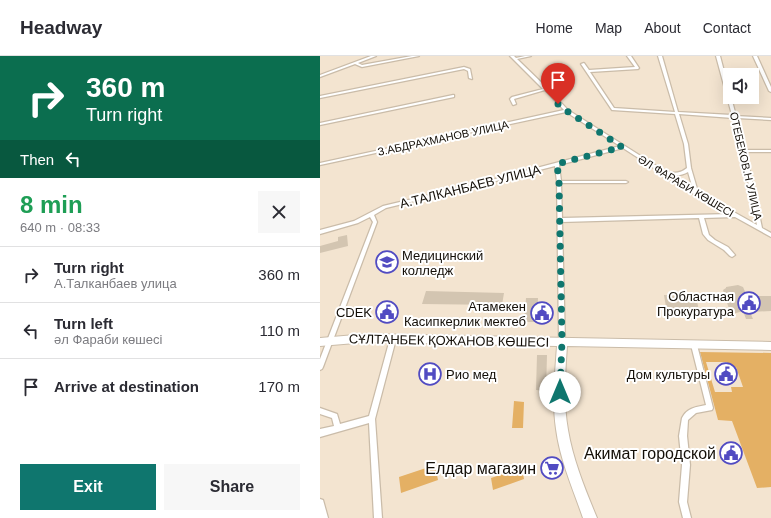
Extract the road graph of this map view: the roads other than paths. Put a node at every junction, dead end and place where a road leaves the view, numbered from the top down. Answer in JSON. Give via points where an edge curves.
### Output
{"nodes":[{"id":1,"x":374,"y":56,"type":"edge"},
{"id":2,"x":417,"y":56,"type":"edge"},
{"id":3,"x":529,"y":56,"type":"edge"},
{"id":4,"x":629,"y":56,"type":"edge"},
{"id":5,"x":660,"y":56,"type":"edge"},
{"id":6,"x":718,"y":56,"type":"edge"},
{"id":7,"x":755,"y":56,"type":"edge"},
{"id":8,"x":513,"y":57,"type":"edge"},
{"id":9,"x":355,"y":63,"type":"junction"},
{"id":10,"x":583,"y":64,"type":"dead end"},
{"id":11,"x":588,"y":71,"type":"junction"},
{"id":12,"x":320,"y":76,"type":"edge"},
{"id":13,"x":471,"y":78,"type":"dead end"},
{"id":14,"x":546,"y":89,"type":"junction"},
{"id":15,"x":771,"y":91,"type":"edge"},
{"id":16,"x":453,"y":96,"type":"dead end"},
{"id":17,"x":320,"y":97,"type":"edge"},
{"id":18,"x":514,"y":104,"type":"dead end"},
{"id":19,"x":567,"y":111,"type":"junction"},
{"id":20,"x":676,"y":112,"type":"junction"},
{"id":21,"x":735,"y":116,"type":"junction"},
{"id":22,"x":771,"y":119,"type":"edge"},
{"id":23,"x":320,"y":124,"type":"edge"},
{"id":24,"x":622,"y":147,"type":"junction"},
{"id":25,"x":744,"y":151,"type":"junction"},
{"id":26,"x":771,"y":151,"type":"edge"},
{"id":27,"x":320,"y":164,"type":"edge"},
{"id":28,"x":557,"y":164,"type":"junction"},
{"id":29,"x":689,"y":168,"type":"junction"},
{"id":30,"x":662,"y":172,"type":"junction"},
{"id":31,"x":559,"y":182,"type":"junction"},
{"id":32,"x":626,"y":182,"type":"dead end"},
{"id":33,"x":696,"y":193,"type":"junction"},
{"id":34,"x":372,"y":214,"type":"junction"},
{"id":35,"x":734,"y":216,"type":"junction"},
{"id":36,"x":701,"y":217,"type":"junction"},
{"id":37,"x":560,"y":220,"type":"junction"},
{"id":38,"x":760,"y":229,"type":"junction"},
{"id":39,"x":320,"y":232,"type":"edge"},
{"id":40,"x":771,"y":235,"type":"edge"},
{"id":41,"x":732,"y":256,"type":"dead end"},
{"id":42,"x":393,"y":338,"type":"junction"},
{"id":43,"x":325,"y":341,"type":"edge"},
{"id":44,"x":562,"y":341,"type":"junction"},
{"id":45,"x":694,"y":345,"type":"junction"},
{"id":46,"x":771,"y":346,"type":"edge"},
{"id":47,"x":320,"y":367,"type":"edge"},
{"id":48,"x":320,"y":411,"type":"edge"},
{"id":49,"x":372,"y":419,"type":"junction"},
{"id":50,"x":338,"y":428,"type":"junction"},
{"id":51,"x":320,"y":433,"type":"edge"},
{"id":52,"x":320,"y":503,"type":"edge"},
{"id":53,"x":324,"y":518,"type":"edge"},
{"id":54,"x":378,"y":518,"type":"edge"},
{"id":55,"x":590,"y":518,"type":"edge"},
{"id":56,"x":687,"y":518,"type":"edge"}],
"edges":[{"from":1,"to":9,"type":"street"},
{"from":2,"to":9,"type":"street","via":[[362,66]]},
{"from":3,"to":8,"type":"street"},
{"from":4,"to":11,"type":"street","via":[[637,68]]},
{"from":5,"to":20,"type":"street"},
{"from":6,"to":21,"type":"street","name":"ОТЕБЕКОВ.Н УЛИЦА"},
{"from":7,"to":15,"type":"street"},
{"from":8,"to":14,"type":"street","name":"ӘЛ ФАРАБИ КӨШЕСІ"},
{"from":9,"to":12,"type":"street"},
{"from":10,"to":11,"type":"street"},
{"from":11,"to":20,"type":"street","via":[[613,109]]},
{"from":13,"to":17,"type":"street","via":[[470,70],[464,68]]},
{"from":14,"to":18,"type":"street","via":[[513,98]]},
{"from":14,"to":19,"type":"street","name":"ӘЛ ФАРАБИ КӨШЕСІ"},
{"from":16,"to":23,"type":"street"},
{"from":19,"to":24,"type":"street","name":"ӘЛ ФАРАБИ КӨШЕСІ"},
{"from":19,"to":27,"type":"street","name":"З.АБДРАХМАНОВ УЛИЦА"},
{"from":20,"to":21,"type":"street"},
{"from":20,"to":29,"type":"street","via":[[686,144]]},
{"from":21,"to":22,"type":"street"},
{"from":21,"to":25,"type":"street","name":"ОТЕБЕКОВ.Н УЛИЦА"},
{"from":24,"to":28,"type":"street","name":"А.ТАЛКАНБАЕВ УЛИЦА"},
{"from":24,"to":30,"type":"street","name":"ӘЛ ФАРАБИ КӨШЕСІ"},
{"from":25,"to":26,"type":"street"},
{"from":25,"to":38,"type":"street","name":"ОТЕБЕКОВ.Н УЛИЦА"},
{"from":28,"to":31,"type":"street"},
{"from":28,"to":34,"type":"street","name":"А.ТАЛКАНБАЕВ УЛИЦА","via":[[385,207]]},
{"from":29,"to":30,"type":"street","via":[[687,172],[678,175]]},
{"from":29,"to":33,"type":"street"},
{"from":30,"to":33,"type":"street","name":"ӘЛ ФАРАБИ КӨШЕСІ"},
{"from":31,"to":32,"type":"street"},
{"from":31,"to":37,"type":"street"},
{"from":33,"to":35,"type":"street","name":"ӘЛ ФАРАБИ КӨШЕСІ"},
{"from":34,"to":39,"type":"street","name":"А.ТАЛКАНБАЕВ УЛИЦА","via":[[356,222]]},
{"from":34,"to":43,"type":"street","via":[[375,222]]},
{"from":35,"to":36,"type":"street"},
{"from":35,"to":38,"type":"street","name":"ӘЛ ФАРАБИ КӨШЕСІ"},
{"from":36,"to":37,"type":"street"},
{"from":36,"to":41,"type":"street","via":[[707,235],[727,248]]},
{"from":37,"to":44,"type":"street"},
{"from":38,"to":40,"type":"street","name":"ӘЛ ФАРАБИ КӨШЕСІ"},
{"from":42,"to":43,"type":"main road","name":"СҰЛТАНБЕК ҚОЖАНОВ КӨШЕСІ"},
{"from":42,"to":44,"type":"main road","name":"СҰЛТАНБЕК ҚОЖАНОВ КӨШЕСІ"},
{"from":42,"to":49,"type":"street"},
{"from":43,"to":47,"type":"street"},
{"from":44,"to":45,"type":"main road","name":"СҰЛТАНБЕК ҚОЖАНОВ КӨШЕСІ"},
{"from":44,"to":55,"type":"main road","via":[[562,430],[575,481]]},
{"from":45,"to":46,"type":"main road","name":"СҰЛТАНБЕК ҚОЖАНОВ КӨШЕСІ"},
{"from":45,"to":56,"type":"street","via":[[710,408],[695,410],[685,418],[683,436],[686,464],[683,502]]},
{"from":48,"to":50,"type":"street","via":[[335,416]]},
{"from":49,"to":50,"type":"street"},
{"from":49,"to":54,"type":"street"},
{"from":50,"to":51,"type":"street"},
{"from":52,"to":53,"type":"street"}]}
